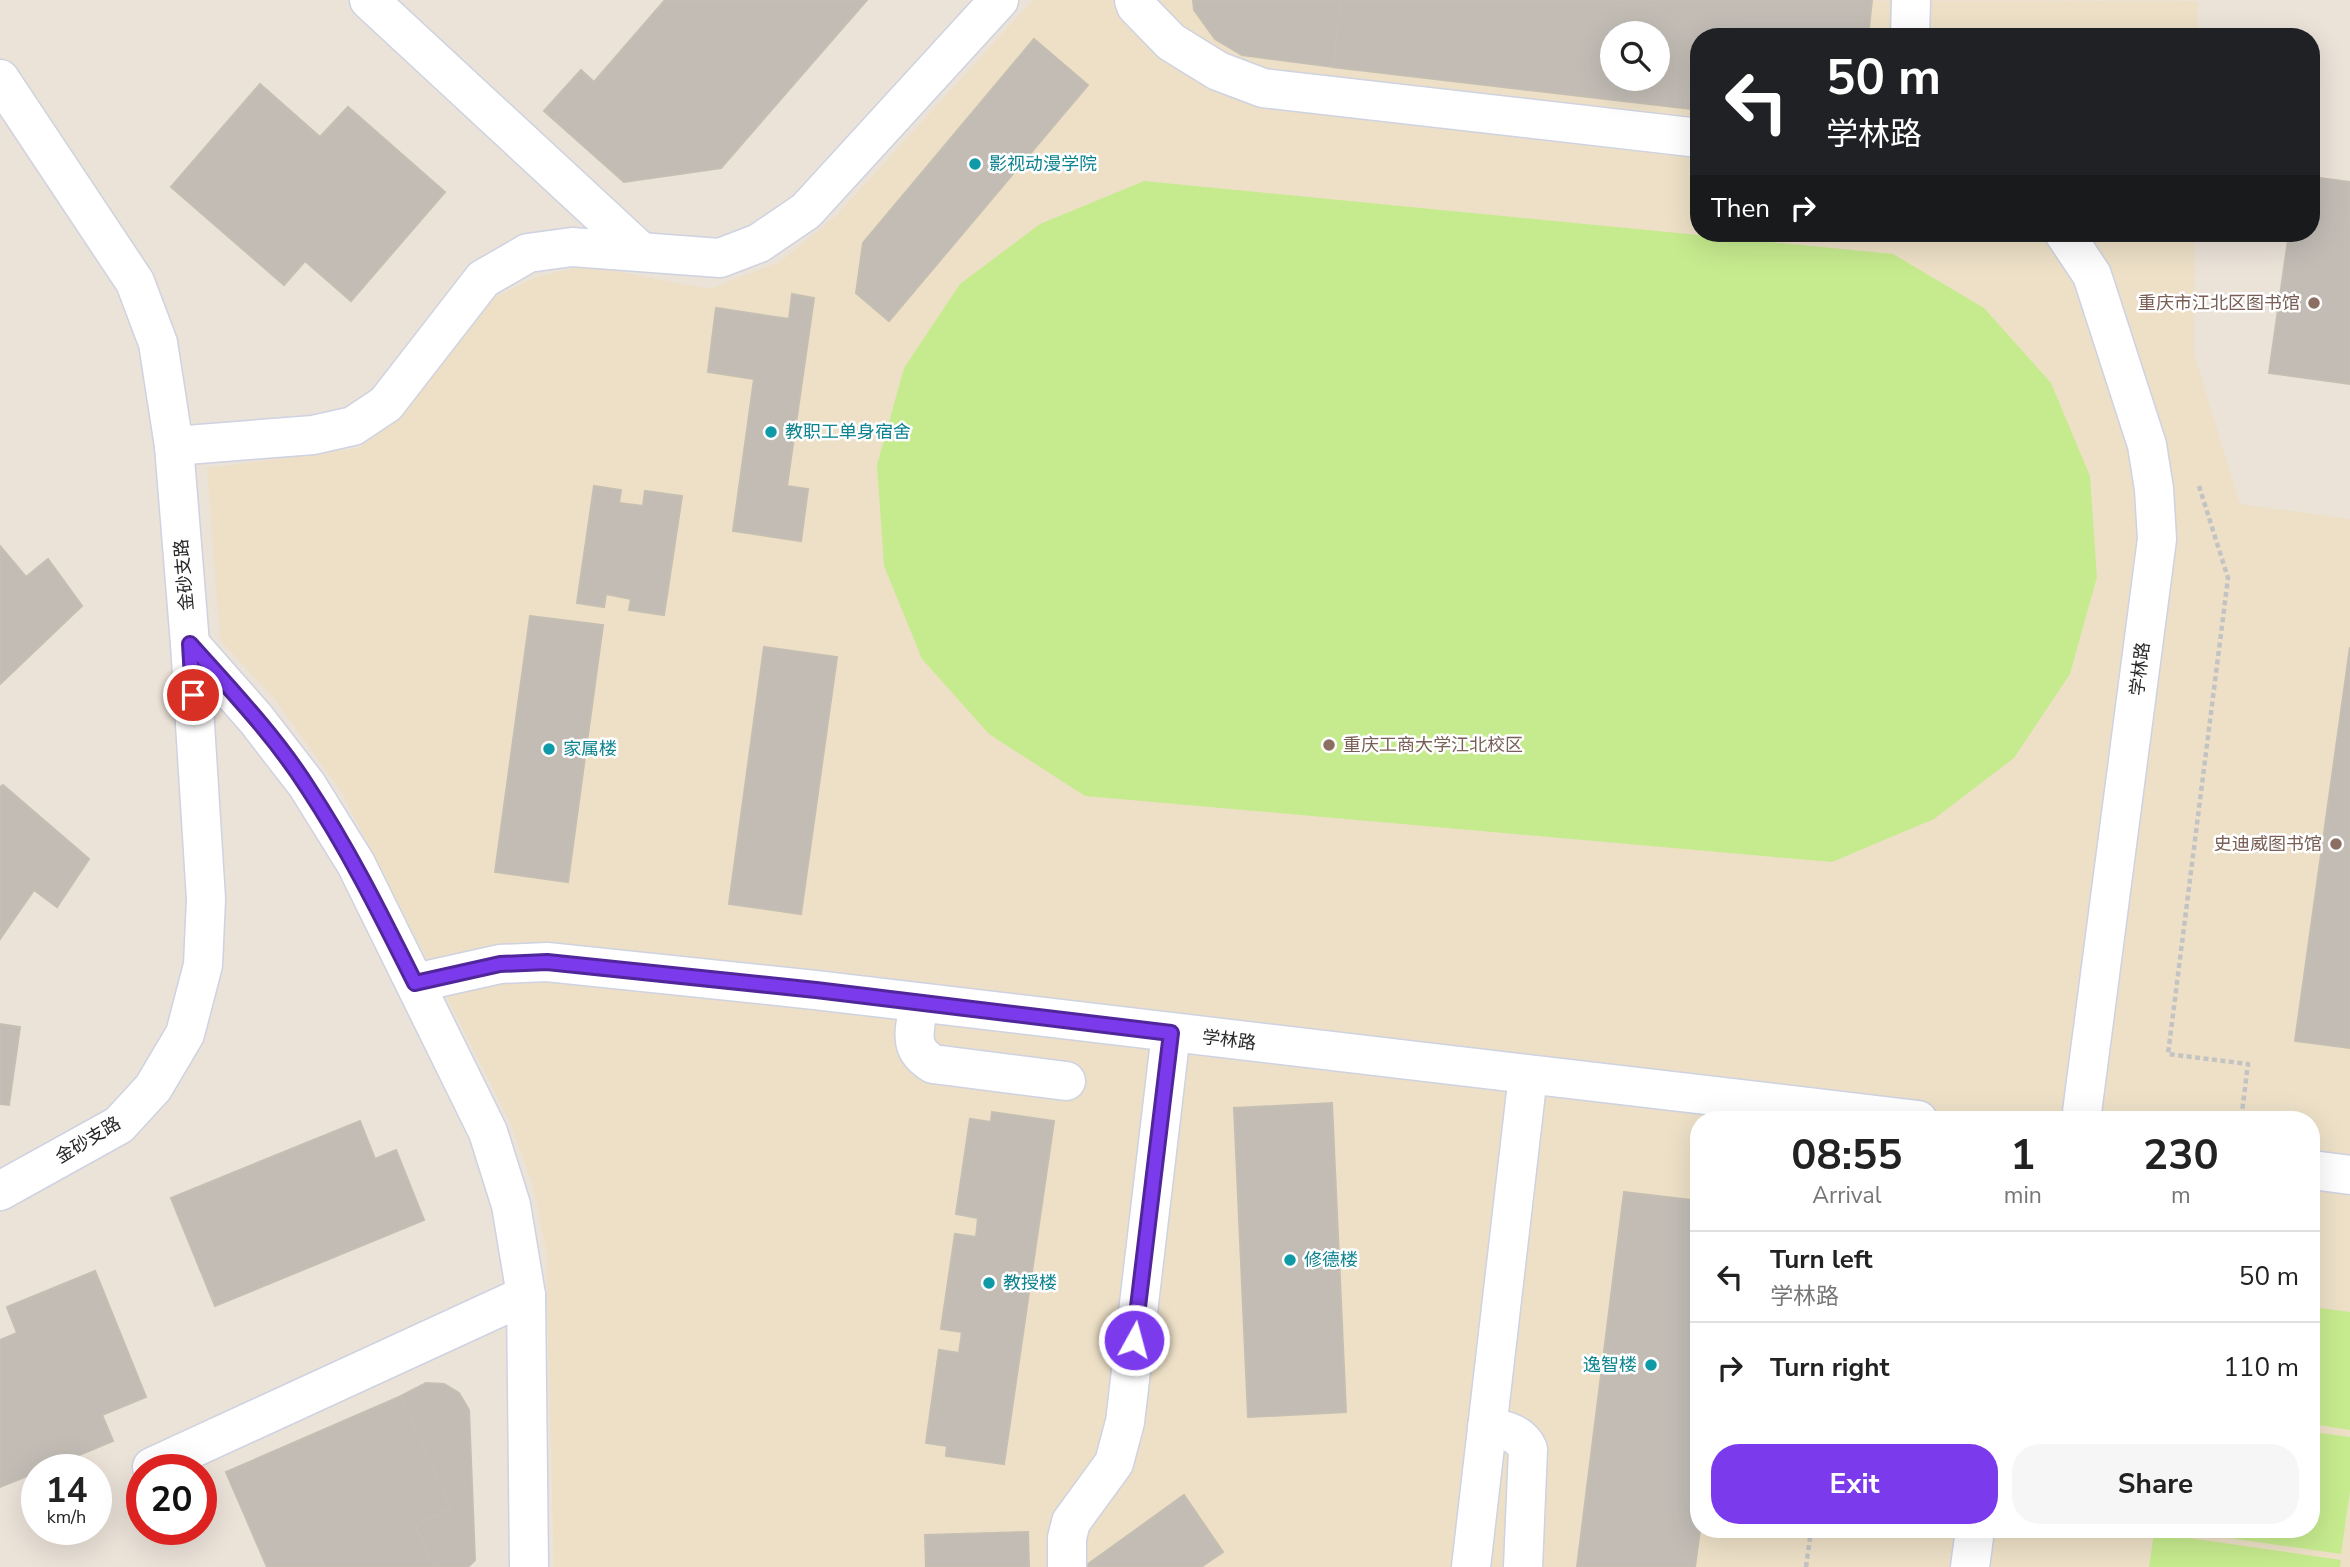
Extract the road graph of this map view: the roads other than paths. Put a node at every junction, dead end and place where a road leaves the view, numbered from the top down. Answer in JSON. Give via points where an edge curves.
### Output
{"nodes":[{"id":1,"x":999,"y":0,"type":"edge"},
{"id":2,"x":1134,"y":0,"type":"edge"},
{"id":3,"x":1911,"y":0,"type":"edge"},
{"id":4,"x":376,"y":2,"type":"edge"},
{"id":5,"x":1910,"y":28,"type":"edge"},
{"id":6,"x":0,"y":79,"type":"edge"},
{"id":7,"x":1690,"y":137,"type":"edge"},
{"id":8,"x":2070,"y":242,"type":"edge"},
{"id":9,"x":640,"y":251,"type":"junction"},
{"id":10,"x":174,"y":446,"type":"junction"},
{"id":11,"x":190,"y":644,"type":"junction"},
{"id":12,"x":415,"y":983,"type":"junction"},
{"id":13,"x":918,"y":1003,"type":"junction"},
{"id":14,"x":1171,"y":1033,"type":"junction"},
{"id":15,"x":1528,"y":1075,"type":"junction"},
{"id":16,"x":1066,"y":1081,"type":"dead end"},
{"id":17,"x":1840,"y":1111,"type":"edge"},
{"id":18,"x":2082,"y":1111,"type":"edge"},
{"id":19,"x":2320,"y":1171,"type":"edge"},
{"id":20,"x":2350,"y":1175,"type":"edge"},
{"id":21,"x":0,"y":1191,"type":"edge"},
{"id":22,"x":526,"y":1295,"type":"junction"},
{"id":23,"x":1487,"y":1427,"type":"junction"},
{"id":24,"x":180,"y":1454,"type":"edge"},
{"id":25,"x":1974,"y":1538,"type":"edge"},
{"id":26,"x":528,"y":1567,"type":"edge"},
{"id":27,"x":1067,"y":1567,"type":"edge"},
{"id":28,"x":1471,"y":1567,"type":"edge"},
{"id":29,"x":1523,"y":1567,"type":"edge"},
{"id":30,"x":1970,"y":1567,"type":"edge"}],
"edges":[{"from":1,"to":9,"type":"street","via":[[806,211],[759,243],[720,258]]},
{"from":2,"to":7,"type":"street","via":[[1171,42],[1218,71],[1263,88]]},
{"from":3,"to":5,"type":"street"},
{"from":4,"to":9,"type":"street"},
{"from":6,"to":10,"type":"street","name":"金砂支路","via":[[135,282],[158,343]]},
{"from":8,"to":18,"type":"street","name":"学林路","via":[[2092,275],[2147,445],[2157,539]]},
{"from":9,"to":10,"type":"street","via":[[572,247],[528,253],[483,279],[386,404],[353,426],[313,435]]},
{"from":10,"to":11,"type":"street","name":"金砂支路"},
{"from":11,"to":12,"type":"street","via":[[307,785],[356,864]]},
{"from":11,"to":21,"type":"street","name":"金砂支路","via":[[206,899],[203,965],[185,1034],[153,1088],[119,1125]]},
{"from":12,"to":13,"type":"street","name":"学林路","via":[[500,964],[547,962]]},
{"from":12,"to":22,"type":"street","via":[[488,1132],[511,1205]]},
{"from":13,"to":14,"type":"street","name":"学林路"},
{"from":13,"to":16,"type":"street","via":[[915,1046],[920,1056],[933,1064]]},
{"from":14,"to":15,"type":"street","name":"学林路"},
{"from":14,"to":27,"type":"street","via":[[1125,1422],[1114,1463],[1071,1522]]},
{"from":15,"to":17,"type":"street","name":"学林路"},
{"from":15,"to":23,"type":"street"},
{"from":19,"to":20,"type":"street"},
{"from":22,"to":24,"type":"street"},
{"from":22,"to":26,"type":"street"},
{"from":23,"to":28,"type":"street"},
{"from":23,"to":29,"type":"street","via":[[1523,1438],[1528,1448]]},
{"from":25,"to":30,"type":"street"}]}
